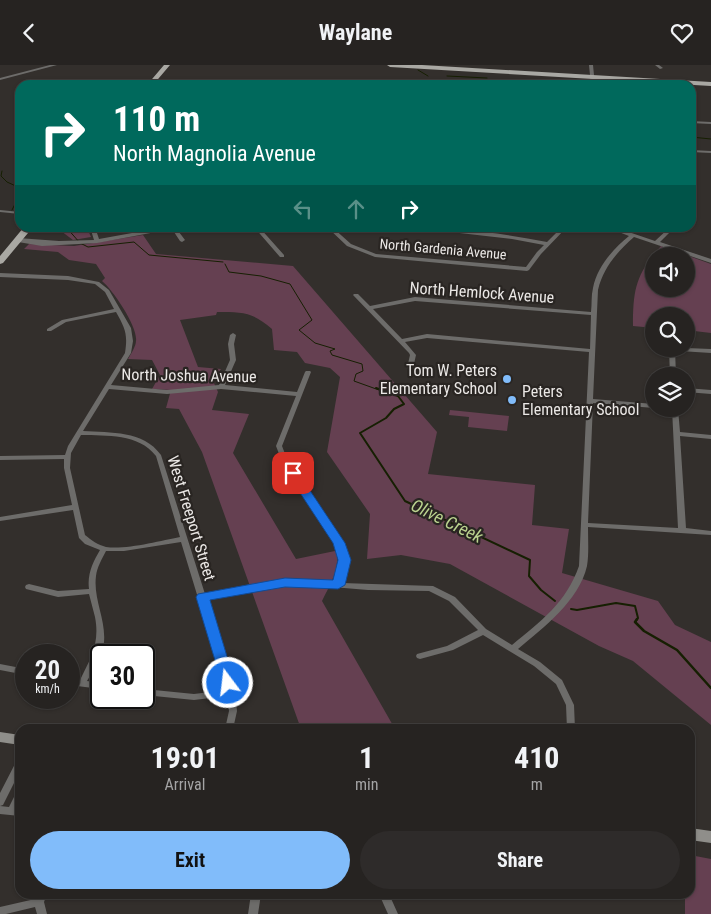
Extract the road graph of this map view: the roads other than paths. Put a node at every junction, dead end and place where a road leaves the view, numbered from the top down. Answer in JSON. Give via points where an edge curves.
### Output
{"nodes":[{"id":1,"x":55,"y":65,"type":"edge"},
{"id":2,"x":167,"y":65,"type":"edge"},
{"id":3,"x":174,"y":65,"type":"edge"},
{"id":4,"x":390,"y":65,"type":"edge"},
{"id":5,"x":591,"y":65,"type":"edge"},
{"id":6,"x":591,"y":77,"type":"junction"},
{"id":7,"x":0,"y":79,"type":"edge"},
{"id":8,"x":157,"y":80,"type":"edge"},
{"id":9,"x":158,"y":80,"type":"edge"},
{"id":10,"x":590,"y":80,"type":"edge"},
{"id":11,"x":594,"y":80,"type":"edge"},
{"id":12,"x":625,"y":80,"type":"edge"},
{"id":13,"x":696,"y":84,"type":"edge"},
{"id":14,"x":711,"y":84,"type":"edge"},
{"id":15,"x":696,"y":122,"type":"edge"},
{"id":16,"x":711,"y":123,"type":"edge"},
{"id":17,"x":696,"y":151,"type":"edge"},
{"id":18,"x":711,"y":152,"type":"edge"},
{"id":19,"x":0,"y":211,"type":"edge"},
{"id":20,"x":15,"y":212,"type":"edge"},
{"id":21,"x":25,"y":232,"type":"edge"},
{"id":22,"x":94,"y":232,"type":"edge"},
{"id":23,"x":150,"y":232,"type":"edge"},
{"id":24,"x":177,"y":232,"type":"edge"},
{"id":25,"x":261,"y":232,"type":"edge"},
{"id":26,"x":334,"y":232,"type":"edge"},
{"id":27,"x":463,"y":232,"type":"edge"},
{"id":28,"x":560,"y":232,"type":"edge"},
{"id":29,"x":624,"y":232,"type":"edge"},
{"id":30,"x":668,"y":232,"type":"edge"},
{"id":31,"x":634,"y":235,"type":"junction"},
{"id":32,"x":18,"y":240,"type":"junction"},
{"id":33,"x":182,"y":240,"type":"dead end"},
{"id":34,"x":97,"y":241,"type":"junction"},
{"id":35,"x":656,"y":243,"type":"junction"},
{"id":36,"x":548,"y":244,"type":"junction"},
{"id":37,"x":282,"y":255,"type":"dead end"},
{"id":38,"x":0,"y":261,"type":"edge"},
{"id":39,"x":711,"y":261,"type":"edge"},
{"id":40,"x":0,"y":273,"type":"edge"},
{"id":41,"x":356,"y":295,"type":"dead end"},
{"id":42,"x":369,"y":308,"type":"junction"},
{"id":43,"x":117,"y":310,"type":"junction"},
{"id":44,"x":594,"y":314,"type":"junction"},
{"id":45,"x":49,"y":330,"type":"dead end"},
{"id":46,"x":233,"y":335,"type":"dead end"},
{"id":47,"x":402,"y":341,"type":"junction"},
{"id":48,"x":695,"y":350,"type":"edge"},
{"id":49,"x":593,"y":351,"type":"junction"},
{"id":50,"x":711,"y":351,"type":"edge"},
{"id":51,"x":410,"y":368,"type":"dead end"},
{"id":52,"x":308,"y":373,"type":"dead end"},
{"id":53,"x":108,"y":387,"type":"junction"},
{"id":54,"x":221,"y":387,"type":"junction"},
{"id":55,"x":695,"y":391,"type":"edge"},
{"id":56,"x":711,"y":392,"type":"edge"},
{"id":57,"x":299,"y":394,"type":"junction"},
{"id":58,"x":590,"y":401,"type":"junction"},
{"id":59,"x":645,"y":405,"type":"edge"},
{"id":60,"x":676,"y":417,"type":"edge"},
{"id":61,"x":79,"y":433,"type":"junction"},
{"id":62,"x":677,"y":434,"type":"junction"},
{"id":63,"x":711,"y":437,"type":"edge"},
{"id":64,"x":67,"y":457,"type":"junction"},
{"id":65,"x":0,"y":458,"type":"edge"},
{"id":66,"x":75,"y":507,"type":"junction"},
{"id":67,"x":0,"y":519,"type":"edge"},
{"id":68,"x":585,"y":525,"type":"junction"},
{"id":69,"x":682,"y":529,"type":"junction"},
{"id":70,"x":711,"y":533,"type":"edge"},
{"id":71,"x":183,"y":539,"type":"junction"},
{"id":72,"x":104,"y":549,"type":"junction"},
{"id":73,"x":338,"y":585,"type":"junction"},
{"id":74,"x":29,"y":587,"type":"dead end"},
{"id":75,"x":92,"y":591,"type":"junction"},
{"id":76,"x":202,"y":597,"type":"junction"},
{"id":77,"x":483,"y":631,"type":"junction"},
{"id":78,"x":512,"y":649,"type":"junction"},
{"id":79,"x":420,"y":656,"type":"dead end"},
{"id":80,"x":0,"y":667,"type":"edge"},
{"id":81,"x":15,"y":670,"type":"edge"},
{"id":82,"x":82,"y":684,"type":"joint"},
{"id":83,"x":90,"y":685,"type":"edge"},
{"id":84,"x":155,"y":693,"type":"edge"},
{"id":85,"x":231,"y":693,"type":"junction"},
{"id":86,"x":231,"y":724,"type":"edge"},
{"id":87,"x":571,"y":724,"type":"edge"},
{"id":88,"x":0,"y":737,"type":"edge"},
{"id":89,"x":15,"y":739,"type":"edge"},
{"id":90,"x":15,"y":772,"type":"edge"},
{"id":91,"x":0,"y":802,"type":"edge"},
{"id":92,"x":0,"y":810,"type":"edge"},
{"id":93,"x":15,"y":811,"type":"edge"},
{"id":94,"x":695,"y":835,"type":"edge"},
{"id":95,"x":711,"y":837,"type":"edge"},
{"id":96,"x":37,"y":899,"type":"edge"},
{"id":97,"x":40,"y":899,"type":"edge"},
{"id":98,"x":255,"y":899,"type":"edge"},
{"id":99,"x":386,"y":899,"type":"edge"},
{"id":100,"x":0,"y":911,"type":"edge"},
{"id":101,"x":42,"y":914,"type":"edge"},
{"id":102,"x":253,"y":914,"type":"edge"},
{"id":103,"x":393,"y":914,"type":"edge"}],
"edges":[{"from":1,"to":7,"type":"street"},
{"from":2,"to":8,"type":"main road"},
{"from":3,"to":9,"type":"main road"},
{"from":4,"to":6,"type":"main road"},
{"from":5,"to":6,"type":"street"},
{"from":6,"to":10,"type":"street"},
{"from":6,"to":11,"type":"street"},
{"from":6,"to":12,"type":"main road"},
{"from":13,"to":14,"type":"main road"},
{"from":15,"to":16,"type":"street"},
{"from":17,"to":18,"type":"street"},
{"from":19,"to":20,"type":"street"},
{"from":21,"to":32,"type":"main road"},
{"from":22,"to":34,"type":"street"},
{"from":23,"to":34,"type":"street"},
{"from":24,"to":33,"type":"street"},
{"from":25,"to":37,"type":"street"},
{"from":26,"to":36,"type":"street","name":"North Gardenia Avenue","via":[[357,249],[386,257],[526,269]]},
{"from":27,"to":36,"type":"street"},
{"from":28,"to":36,"type":"street"},
{"from":29,"to":31,"type":"street"},
{"from":30,"to":35,"type":"street"},
{"from":31,"to":35,"type":"street"},
{"from":31,"to":44,"type":"street","via":[[619,248],[598,277]]},
{"from":32,"to":34,"type":"street","via":[[42,244]]},
{"from":32,"to":38,"type":"main road"},
{"from":35,"to":39,"type":"street"},
{"from":40,"to":43,"type":"street","via":[[97,283],[104,287]]},
{"from":41,"to":42,"type":"street"},
{"from":42,"to":44,"type":"street","name":"North Hemlock Avenue","via":[[415,299]]},
{"from":42,"to":47,"type":"street"},
{"from":43,"to":45,"type":"street","via":[[64,321]]},
{"from":43,"to":53,"type":"street","via":[[128,328],[130,341],[128,353]]},
{"from":44,"to":49,"type":"street"},
{"from":46,"to":54,"type":"street","via":[[233,360]]},
{"from":47,"to":49,"type":"street","via":[[427,336]]},
{"from":47,"to":51,"type":"street","via":[[413,355]]},
{"from":48,"to":50,"type":"street"},
{"from":49,"to":58,"type":"street"},
{"from":52,"to":57,"type":"street"},
{"from":53,"to":54,"type":"street","name":"North Joshua Avenue","via":[[166,392]]},
{"from":53,"to":61,"type":"street"},
{"from":54,"to":57,"type":"street","name":"North Joshua Avenue"},
{"from":55,"to":56,"type":"street"},
{"from":57,"to":73,"type":"street","via":[[281,440],[280,453],[339,543],[344,560]]},
{"from":58,"to":59,"type":"street"},
{"from":58,"to":68,"type":"street"},
{"from":60,"to":62,"type":"street"},
{"from":61,"to":64,"type":"street"},
{"from":61,"to":71,"type":"street","name":"West Freeport Street","via":[[139,440],[157,452]]},
{"from":62,"to":63,"type":"street"},
{"from":62,"to":69,"type":"street"},
{"from":64,"to":65,"type":"street"},
{"from":64,"to":66,"type":"street"},
{"from":66,"to":67,"type":"street"},
{"from":66,"to":72,"type":"street","via":[[82,536]]},
{"from":68,"to":69,"type":"street"},
{"from":68,"to":78,"type":"street","via":[[583,566],[578,582],[561,606]]},
{"from":69,"to":70,"type":"street"},
{"from":71,"to":72,"type":"street","via":[[124,549]]},
{"from":71,"to":76,"type":"street","name":"West Freeport Street"},
{"from":72,"to":75,"type":"street","via":[[92,573]]},
{"from":73,"to":76,"type":"street","via":[[285,582]]},
{"from":73,"to":77,"type":"street","via":[[430,588],[452,599]]},
{"from":74,"to":75,"type":"street","via":[[58,594]]},
{"from":75,"to":82,"type":"street","via":[[100,644]]},
{"from":76,"to":85,"type":"street","name":"West Freeport Street"},
{"from":77,"to":78,"type":"street"},
{"from":77,"to":79,"type":"street","via":[[450,648]]},
{"from":78,"to":87,"type":"street","via":[[549,672],[562,687],[570,705]]},
{"from":80,"to":81,"type":"street"},
{"from":82,"to":83,"type":"street"},
{"from":84,"to":85,"type":"street","via":[[194,697]]},
{"from":85,"to":86,"type":"street","name":"West Freeport Street"},
{"from":88,"to":89,"type":"street"},
{"from":90,"to":91,"type":"street"},
{"from":92,"to":93,"type":"street"},
{"from":94,"to":95,"type":"street"},
{"from":96,"to":100,"type":"street"},
{"from":97,"to":101,"type":"street"},
{"from":98,"to":102,"type":"street"},
{"from":99,"to":103,"type":"street"}]}
